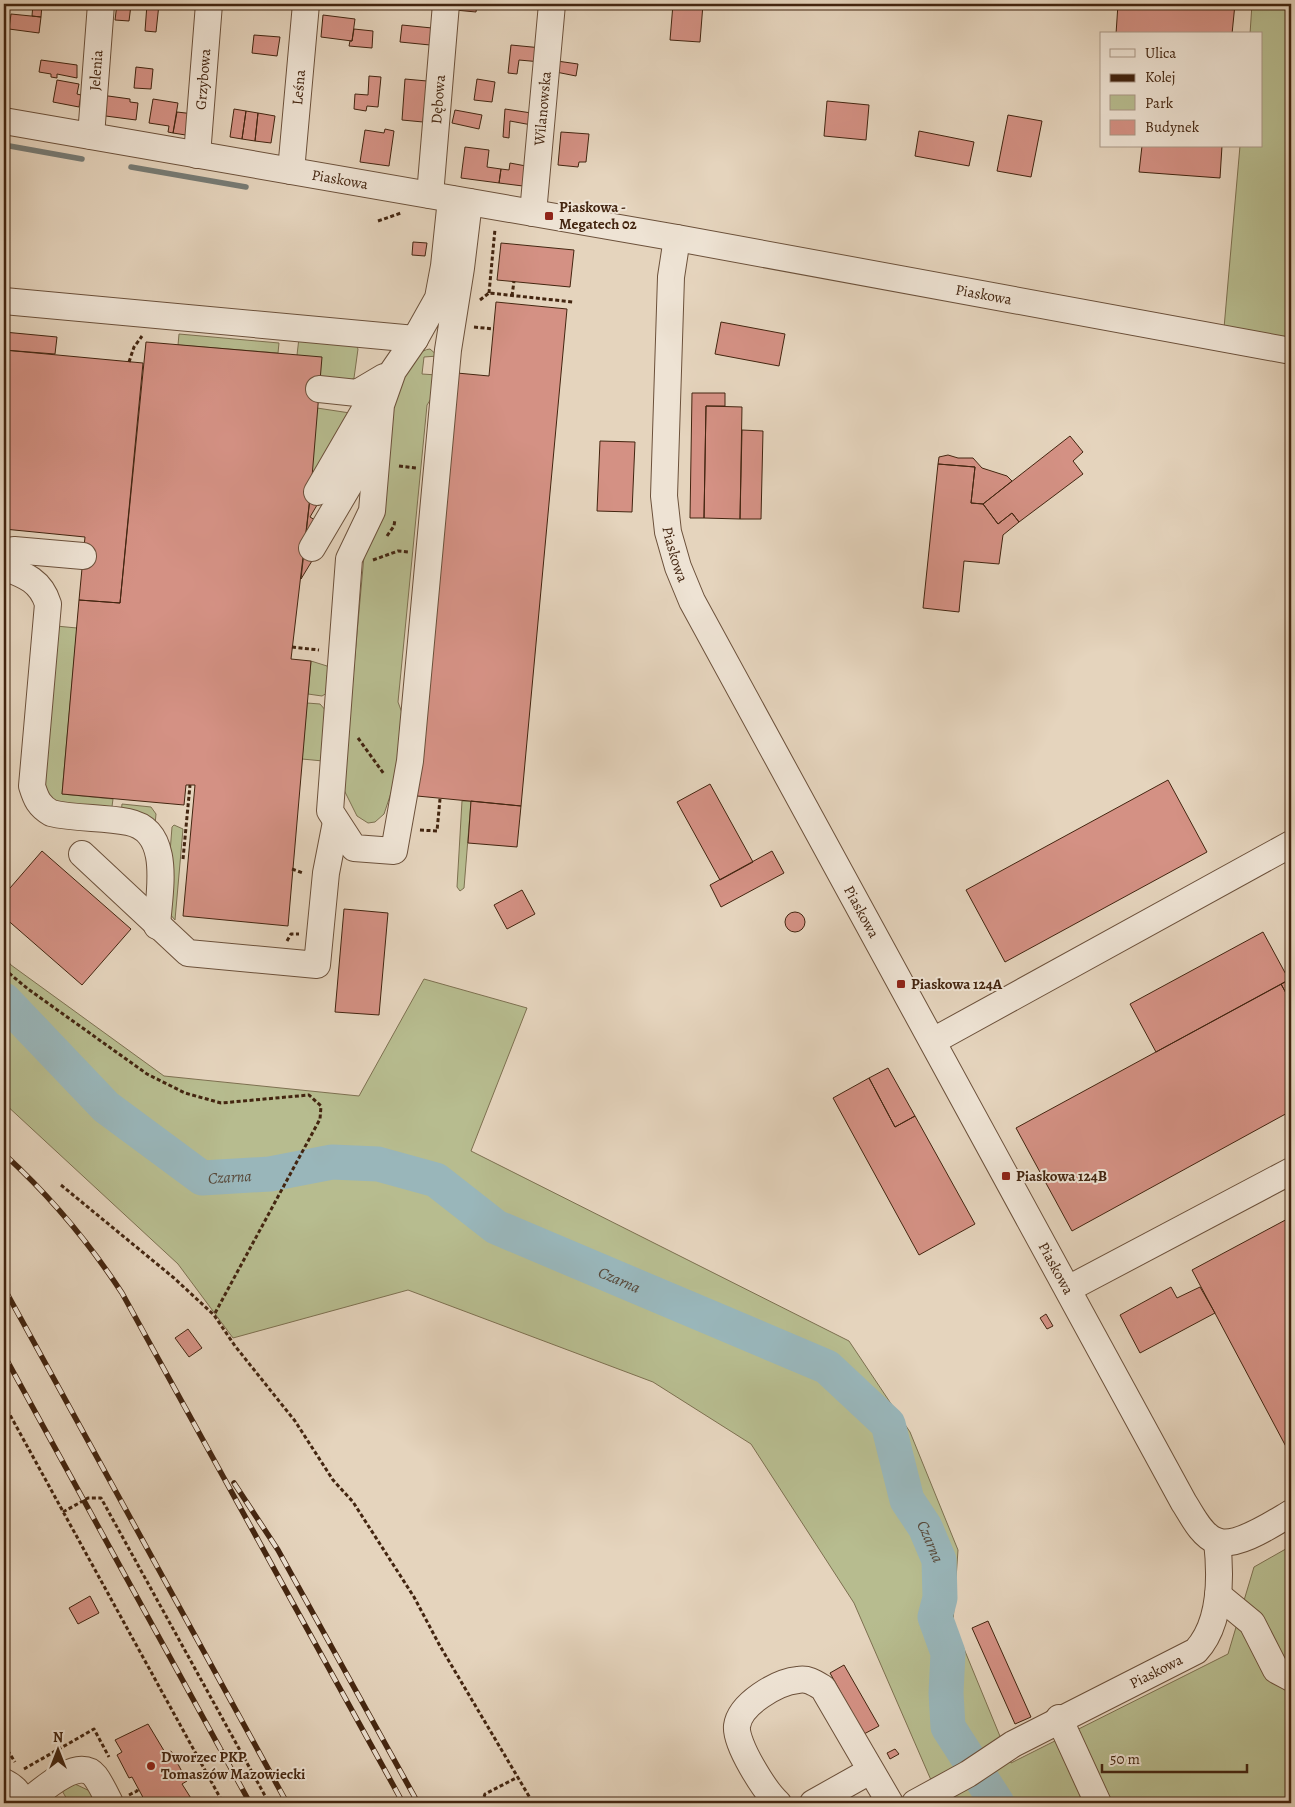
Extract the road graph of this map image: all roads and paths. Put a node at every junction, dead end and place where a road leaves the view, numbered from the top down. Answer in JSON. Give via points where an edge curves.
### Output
{"nodes":[{"id":1,"x":101,"y":4,"type":"edge"},
{"id":2,"x":209,"y":4,"type":"edge"},
{"id":3,"x":306,"y":4,"type":"edge"},
{"id":4,"x":446,"y":4,"type":"edge"},
{"id":5,"x":552,"y":4,"type":"edge"},
{"id":6,"x":4,"y":121,"type":"edge"},
{"id":7,"x":91,"y":136,"type":"junction"},
{"id":8,"x":197,"y":155,"type":"junction"},
{"id":9,"x":291,"y":170,"type":"junction"},
{"id":10,"x":450,"y":198,"type":"junction"},
{"id":11,"x":405,"y":212,"type":"dead end"},
{"id":12,"x":533,"y":213,"type":"junction"},
{"id":13,"x":378,"y":221,"type":"dead end"},
{"id":14,"x":677,"y":238,"type":"junction"},
{"id":15,"x":514,"y":281,"type":"dead end"},
{"id":16,"x":512,"y":296,"type":"junction"},
{"id":17,"x":4,"y":301,"type":"edge"},
{"id":18,"x":573,"y":302,"type":"dead end"},
{"id":19,"x":474,"y":304,"type":"dead end"},
{"id":20,"x":147,"y":332,"type":"dead end"},
{"id":21,"x":415,"y":339,"type":"junction"},
{"id":22,"x":1291,"y":351,"type":"edge"},
{"id":23,"x":129,"y":362,"type":"dead end"},
{"id":24,"x":393,"y":371,"type":"junction"},
{"id":25,"x":319,"y":389,"type":"dead end"},
{"id":26,"x":381,"y":409,"type":"junction"},
{"id":27,"x":378,"y":435,"type":"junction"},
{"id":28,"x":317,"y":492,"type":"dead end"},
{"id":29,"x":315,"y":520,"type":"dead end"},
{"id":30,"x":312,"y":548,"type":"dead end"},
{"id":31,"x":4,"y":552,"type":"edge"},
{"id":32,"x":83,"y":556,"type":"dead end"},
{"id":33,"x":4,"y":567,"type":"edge"},
{"id":34,"x":353,"y":730,"type":"dead end"},
{"id":35,"x":190,"y":785,"type":"dead end"},
{"id":36,"x":404,"y":797,"type":"junction"},
{"id":37,"x":336,"y":822,"type":"junction"},
{"id":38,"x":1291,"y":844,"type":"edge"},
{"id":39,"x":82,"y":854,"type":"dead end"},
{"id":40,"x":183,"y":863,"type":"dead end"},
{"id":41,"x":157,"y":926,"type":"junction"},
{"id":42,"x":306,"y":935,"type":"dead end"},
{"id":43,"x":287,"y":943,"type":"dead end"},
{"id":44,"x":4,"y":969,"type":"edge"},
{"id":45,"x":932,"y":1041,"type":"junction"},
{"id":46,"x":1291,"y":1172,"type":"edge"},
{"id":47,"x":61,"y":1185,"type":"dead end"},
{"id":48,"x":1068,"y":1289,"type":"junction"},
{"id":49,"x":214,"y":1315,"type":"junction"},
{"id":50,"x":4,"y":1404,"type":"edge"},
{"id":51,"x":63,"y":1512,"type":"junction"},
{"id":52,"x":1291,"y":1513,"type":"edge"},
{"id":53,"x":1217,"y":1541,"type":"junction"},
{"id":54,"x":1218,"y":1595,"type":"junction"},
{"id":55,"x":1291,"y":1678,"type":"edge"},
{"id":56,"x":1060,"y":1718,"type":"junction"},
{"id":57,"x":4,"y":1747,"type":"edge"},
{"id":58,"x":870,"y":1770,"type":"junction"},
{"id":59,"x":9,"y":1771,"type":"edge"},
{"id":60,"x":518,"y":1777,"type":"junction"},
{"id":61,"x":24,"y":1803,"type":"edge"},
{"id":62,"x":110,"y":1803,"type":"edge"},
{"id":63,"x":223,"y":1803,"type":"edge"},
{"id":64,"x":269,"y":1803,"type":"edge"},
{"id":65,"x":482,"y":1803,"type":"edge"},
{"id":66,"x":533,"y":1803,"type":"edge"},
{"id":67,"x":778,"y":1803,"type":"edge"},
{"id":68,"x":813,"y":1803,"type":"edge"},
{"id":69,"x":890,"y":1803,"type":"edge"},
{"id":70,"x":914,"y":1803,"type":"edge"},
{"id":71,"x":1098,"y":1803,"type":"edge"}],
"edges":[{"from":1,"to":7,"type":"street","name":"Jelenia"},
{"from":2,"to":8,"type":"street","name":"Grzybowa"},
{"from":3,"to":9,"type":"street","name":"Leśna"},
{"from":4,"to":10,"type":"street","name":"Dębowa"},
{"from":5,"to":12,"type":"street","name":"Wilanowska"},
{"from":6,"to":7,"type":"street","name":"Piaskowa"},
{"from":7,"to":8,"type":"street","name":"Piaskowa"},
{"from":8,"to":9,"type":"street","name":"Piaskowa"},
{"from":9,"to":10,"type":"street","name":"Piaskowa"},
{"from":10,"to":12,"type":"street","name":"Piaskowa"},
{"from":10,"to":21,"type":"street","via":[[438,298]]},
{"from":10,"to":36,"type":"street","via":[[461,268],[448,350]]},
{"from":11,"to":13,"type":"path"},
{"from":12,"to":14,"type":"street","name":"Piaskowa"},
{"from":14,"to":22,"type":"street","name":"Piaskowa"},
{"from":14,"to":45,"type":"street","name":"Piaskowa","via":[[671,277],[664,496],[668,532],[678,567],[692,601]]},
{"from":15,"to":16,"type":"path"},
{"from":16,"to":18,"type":"path"},
{"from":16,"to":19,"type":"path","via":[[489,293]]},
{"from":17,"to":21,"type":"street"},
{"from":20,"to":23,"type":"path","via":[[134,347]]},
{"from":21,"to":24,"type":"street"},
{"from":24,"to":25,"type":"street","via":[[358,392]]},
{"from":24,"to":26,"type":"street"},
{"from":24,"to":28,"type":"street","via":[[368,404]]},
{"from":26,"to":27,"type":"street"},
{"from":26,"to":29,"type":"street"},
{"from":27,"to":30,"type":"street"},
{"from":27,"to":37,"type":"street","via":[[372,511],[349,559],[330,811]]},
{"from":31,"to":32,"type":"street","via":[[14,550]]},
{"from":33,"to":41,"type":"street","via":[[39,584],[48,604],[32,786],[36,799],[51,813],[128,822],[142,827],[153,838],[159,851],[160,867]]},
{"from":34,"to":36,"type":"path"},
{"from":35,"to":40,"type":"path"},
{"from":36,"to":37,"type":"street","via":[[394,851],[354,848]]},
{"from":37,"to":41,"type":"street","via":[[326,873],[317,965],[188,953]]},
{"from":38,"to":45,"type":"street"},
{"from":39,"to":41,"type":"street"},
{"from":42,"to":43,"type":"path","via":[[291,934]]},
{"from":44,"to":49,"type":"path","via":[[147,1074],[185,1093],[221,1103],[309,1095],[321,1106],[320,1120]]},
{"from":45,"to":48,"type":"street","name":"Piaskowa"},
{"from":46,"to":48,"type":"street"},
{"from":47,"to":49,"type":"path"},
{"from":48,"to":53,"type":"street","name":"Piaskowa","via":[[1184,1503],[1202,1529]]},
{"from":49,"to":60,"type":"path","via":[[295,1421],[333,1480],[353,1502],[414,1597]]},
{"from":50,"to":51,"type":"path"},
{"from":51,"to":63,"type":"path"},
{"from":51,"to":64,"type":"path","via":[[88,1498],[101,1498]]},
{"from":52,"to":53,"type":"street","via":[[1247,1537],[1231,1542]]},
{"from":53,"to":54,"type":"street","name":"Piaskowa"},
{"from":54,"to":55,"type":"street","via":[[1252,1622],[1276,1670]]},
{"from":54,"to":56,"type":"street","name":"Piaskowa","via":[[1203,1643],[1196,1651]]},
{"from":56,"to":70,"type":"street","name":"Piaskowa"},
{"from":56,"to":71,"type":"street"},
{"from":57,"to":59,"type":"path"},
{"from":58,"to":67,"type":"street","via":[[823,1688],[805,1680],[784,1683],[750,1703],[740,1715],[737,1728],[740,1741],[760,1779]]},
{"from":58,"to":68,"type":"street"},
{"from":58,"to":69,"type":"street"},
{"from":59,"to":61,"type":"street"},
{"from":60,"to":65,"type":"path","via":[[485,1794]]},
{"from":60,"to":66,"type":"path"},
{"from":61,"to":62,"type":"street","via":[[54,1781],[76,1770],[86,1770],[95,1775]]}]}
